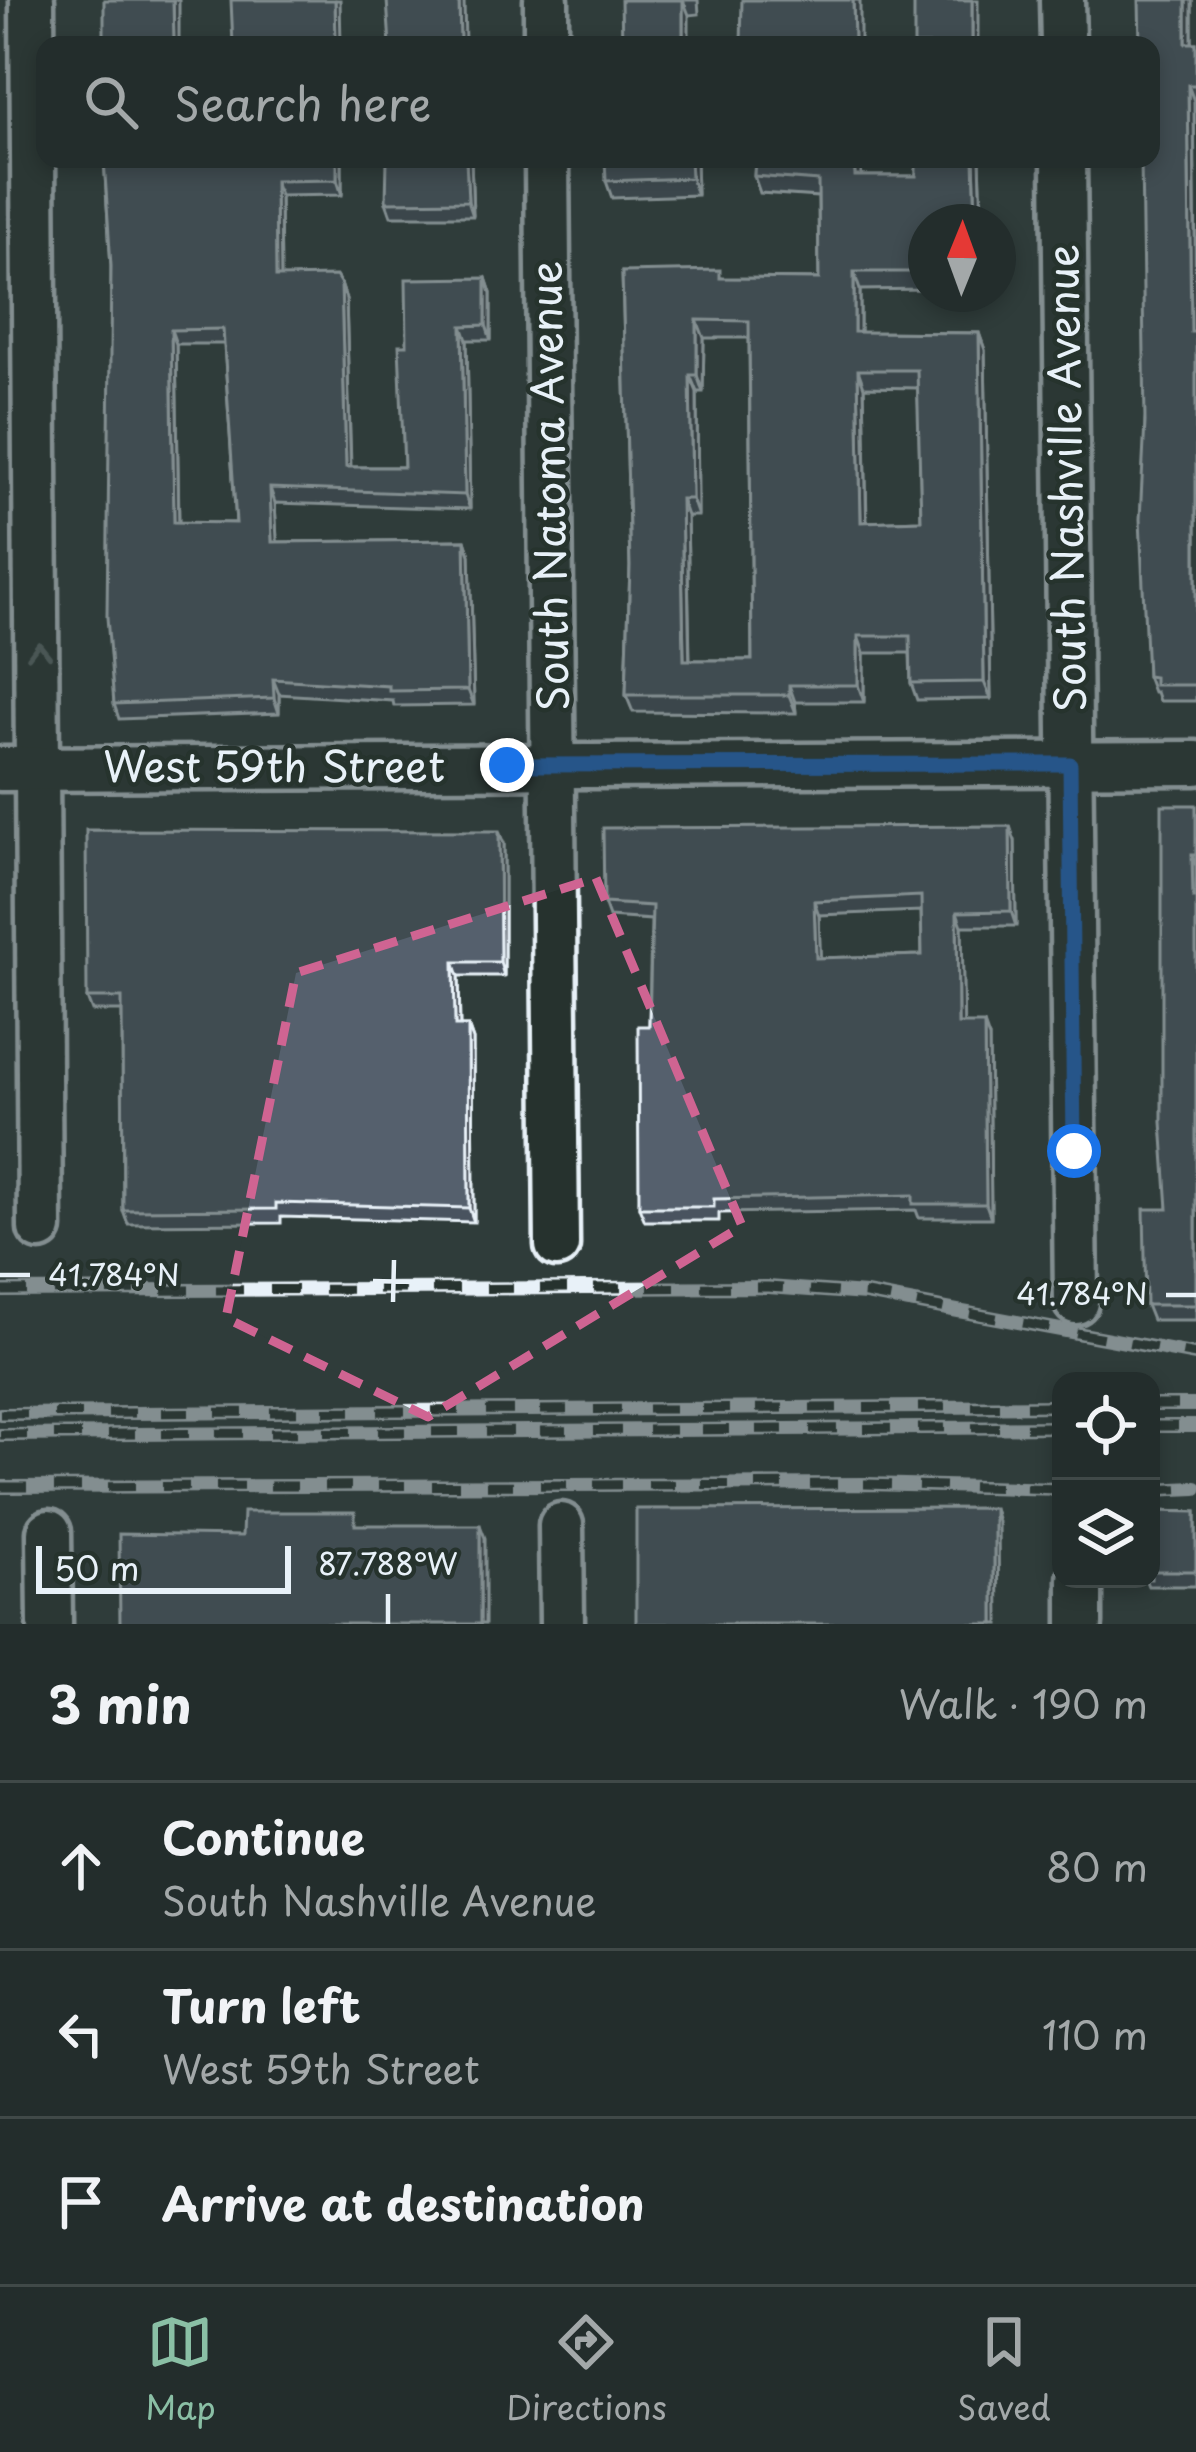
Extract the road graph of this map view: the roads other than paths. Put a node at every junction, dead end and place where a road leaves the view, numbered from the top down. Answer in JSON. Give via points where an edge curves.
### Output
{"nodes":[{"id":1,"x":32,"y":0,"type":"edge"},
{"id":2,"x":546,"y":0,"type":"edge"},
{"id":3,"x":1062,"y":0,"type":"edge"},
{"id":4,"x":546,"y":36,"type":"edge"},
{"id":5,"x":1063,"y":36,"type":"edge"},
{"id":6,"x":547,"y":168,"type":"edge"},
{"id":7,"x":1064,"y":168,"type":"edge"},
{"id":8,"x":1196,"y":763,"type":"edge"},
{"id":9,"x":1070,"y":764,"type":"junction"},
{"id":10,"x":553,"y":765,"type":"junction"},
{"id":11,"x":20,"y":768,"type":"edge"},
{"id":12,"x":40,"y":1228,"type":"dead end"},
{"id":13,"x":556,"y":1245,"type":"dead end"},
{"id":14,"x":1076,"y":1302,"type":"dead end"},
{"id":15,"x":561,"y":1525,"type":"dead end"},
{"id":16,"x":49,"y":1532,"type":"dead end"},
{"id":17,"x":1080,"y":1588,"type":"edge"},
{"id":18,"x":50,"y":1624,"type":"edge"},
{"id":19,"x":562,"y":1624,"type":"edge"},
{"id":20,"x":1080,"y":1624,"type":"edge"}],
"edges":[{"from":11,"to":1,"type":"street","one_way":true},
{"from":2,"to":4,"type":"street"},
{"from":3,"to":5,"type":"street"},
{"from":6,"to":10,"type":"street","name":"South Natoma Avenue"},
{"from":7,"to":9,"type":"street","name":"South Nashville Avenue"},
{"from":8,"to":9,"type":"street","name":"West 59th Street"},
{"from":9,"to":10,"type":"street","name":"West 59th Street"},
{"from":9,"to":14,"type":"street","name":"South Nashville Avenue"},
{"from":10,"to":11,"type":"street","name":"West 59th Street"},
{"from":10,"to":13,"type":"street","name":"South Natoma Avenue"},
{"from":11,"to":12,"type":"street"},
{"from":15,"to":19,"type":"street"},
{"from":16,"to":18,"type":"street"},
{"from":17,"to":20,"type":"street"}]}
